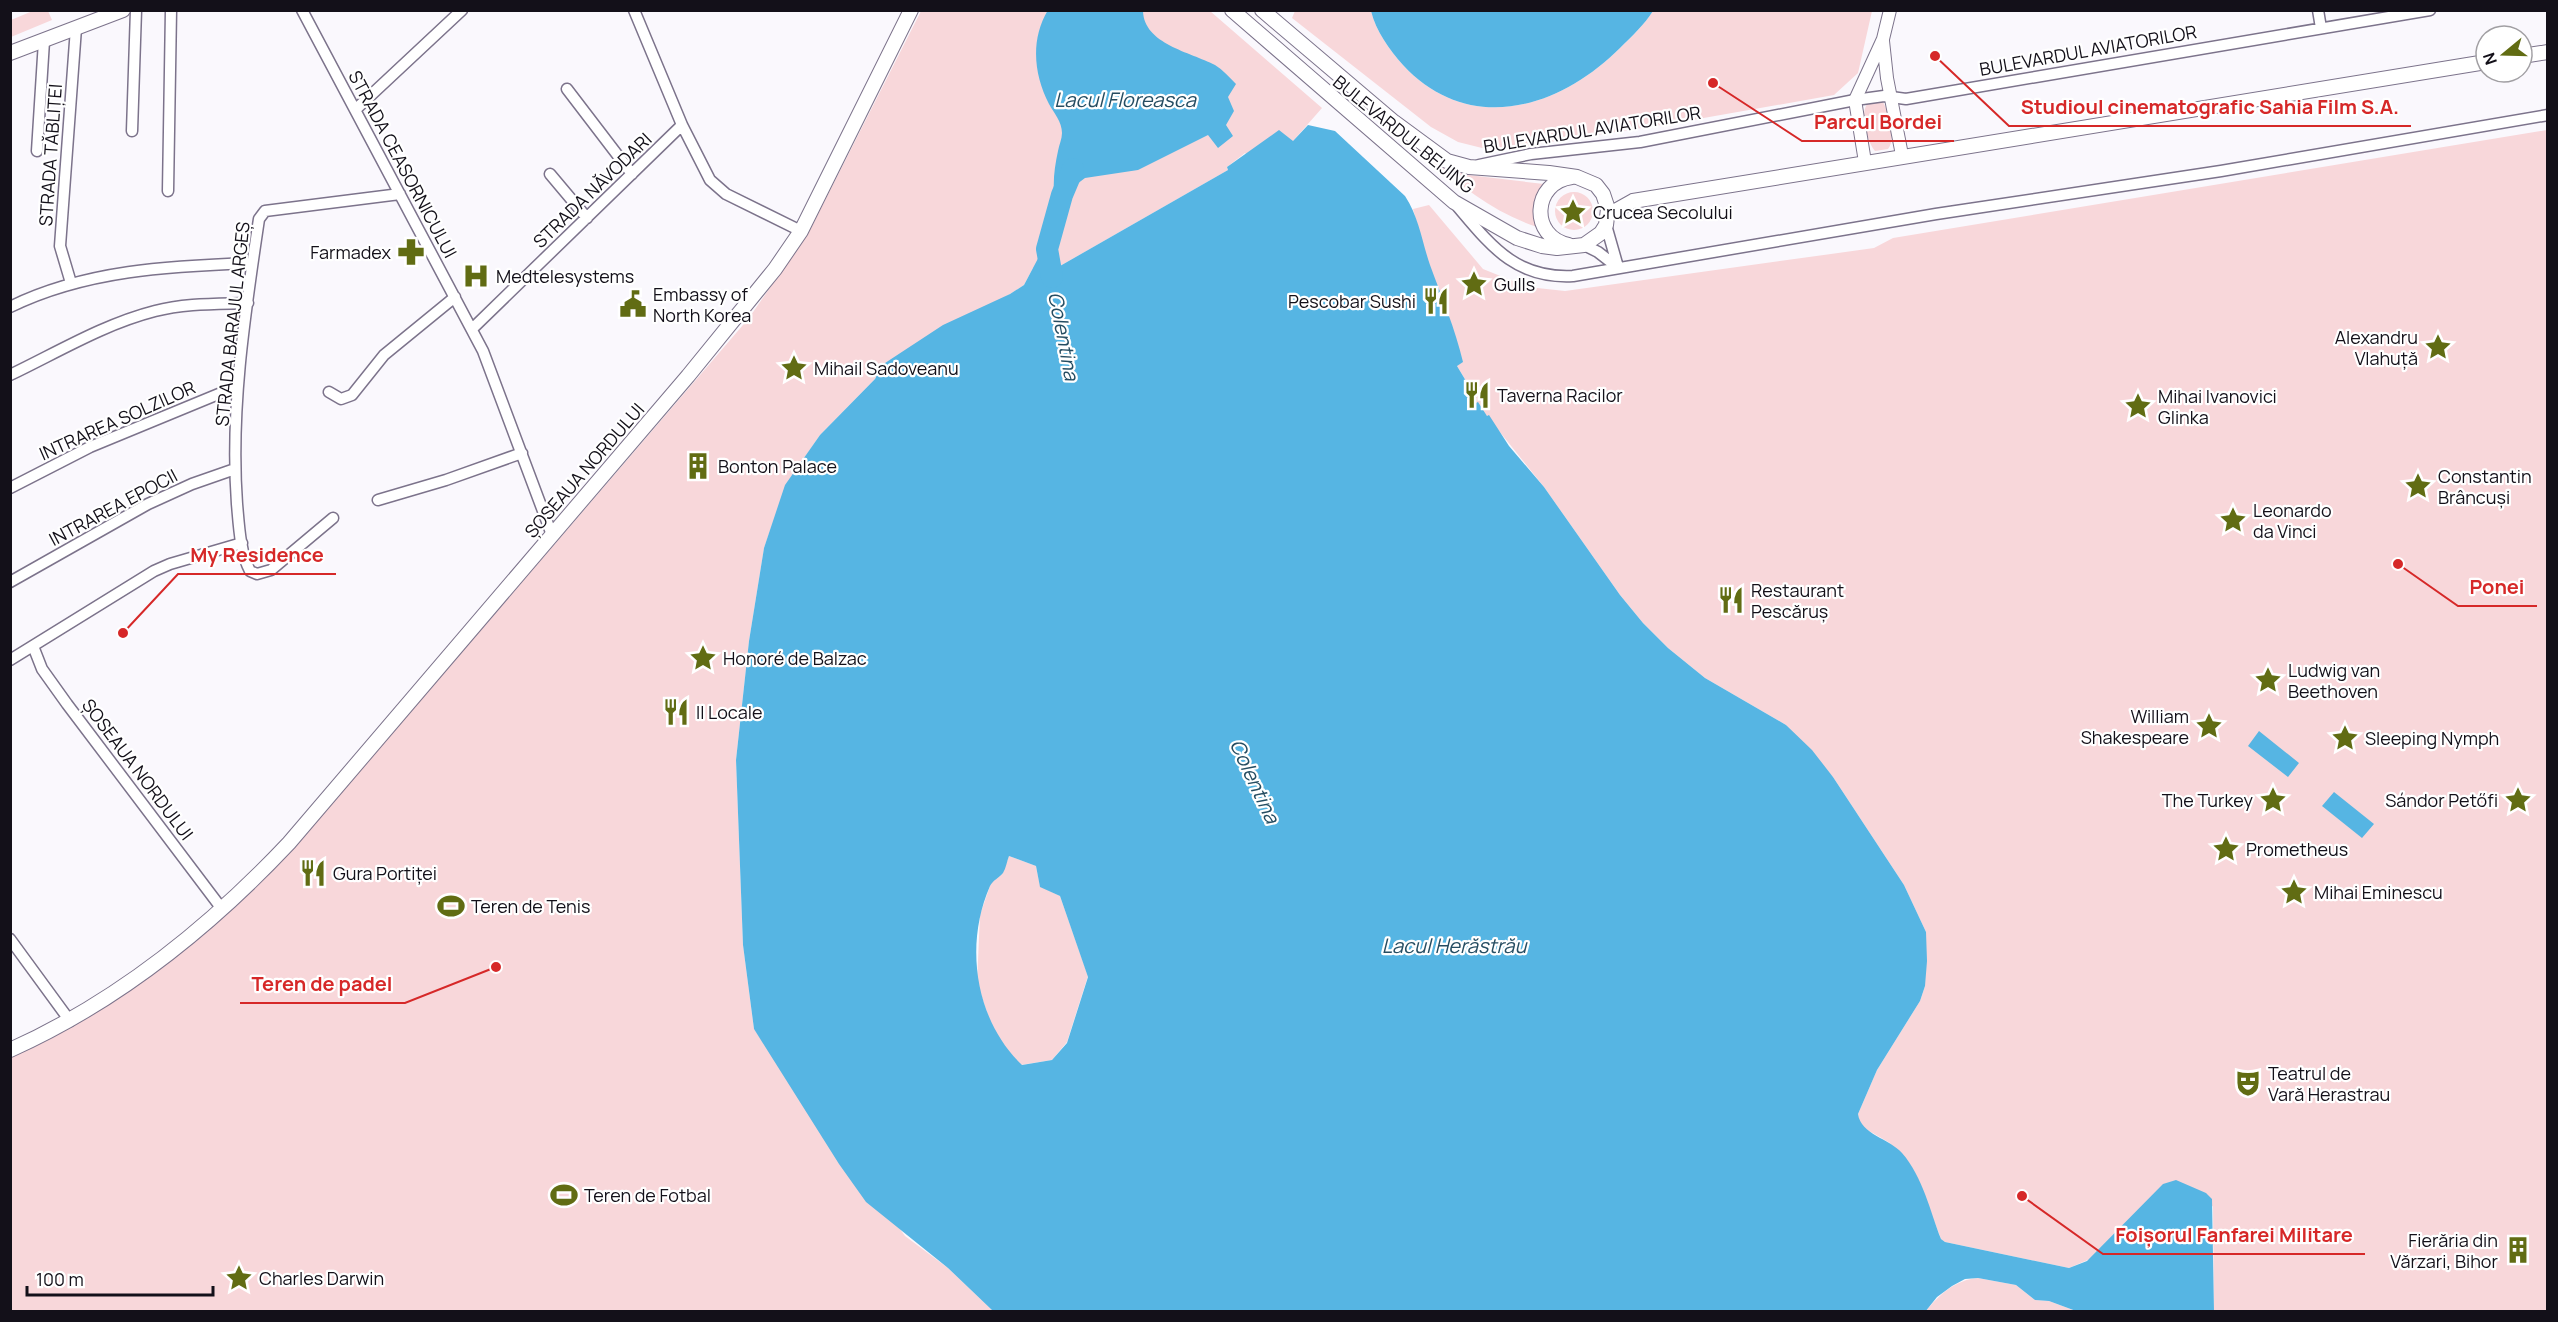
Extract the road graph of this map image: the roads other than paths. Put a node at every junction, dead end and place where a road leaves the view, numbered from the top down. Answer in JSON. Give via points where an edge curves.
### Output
{"nodes":[{"id":1,"x":136,"y":10,"type":"edge"},
{"id":2,"x":171,"y":10,"type":"edge"},
{"id":3,"x":302,"y":10,"type":"edge"},
{"id":4,"x":462,"y":10,"type":"edge"},
{"id":5,"x":634,"y":10,"type":"edge"},
{"id":6,"x":911,"y":10,"type":"edge"},
{"id":7,"x":1232,"y":10,"type":"edge"},
{"id":8,"x":1262,"y":10,"type":"edge"},
{"id":9,"x":1890,"y":10,"type":"edge"},
{"id":10,"x":2318,"y":10,"type":"edge"},
{"id":11,"x":2430,"y":10,"type":"edge"},
{"id":12,"x":110,"y":13,"type":"edge"},
{"id":13,"x":76,"y":28,"type":"junction"},
{"id":14,"x":2321,"y":28,"type":"junction"},
{"id":15,"x":1883,"y":39,"type":"junction"},
{"id":16,"x":44,"y":41,"type":"junction"},
{"id":17,"x":10,"y":53,"type":"edge"},
{"id":18,"x":2474,"y":64,"type":"edge"},
{"id":19,"x":567,"y":89,"type":"dead end"},
{"id":20,"x":1891,"y":96,"type":"junction"},
{"id":21,"x":1855,"y":100,"type":"junction"},
{"id":22,"x":355,"y":110,"type":"junction"},
{"id":23,"x":2547,"y":115,"type":"edge"},
{"id":24,"x":682,"y":125,"type":"junction"},
{"id":25,"x":132,"y":131,"type":"dead end"},
{"id":26,"x":37,"y":151,"type":"dead end"},
{"id":27,"x":1902,"y":155,"type":"junction"},
{"id":28,"x":1865,"y":162,"type":"junction"},
{"id":29,"x":1468,"y":167,"type":"junction"},
{"id":30,"x":550,"y":174,"type":"dead end"},
{"id":31,"x":632,"y":174,"type":"junction"},
{"id":32,"x":1577,"y":177,"type":"junction"},
{"id":33,"x":168,"y":191,"type":"dead end"},
{"id":34,"x":400,"y":194,"type":"junction"},
{"id":35,"x":1603,"y":194,"type":"junction"},
{"id":36,"x":1633,"y":201,"type":"junction"},
{"id":37,"x":1454,"y":202,"type":"junction"},
{"id":38,"x":587,"y":218,"type":"junction"},
{"id":39,"x":1607,"y":220,"type":"junction"},
{"id":40,"x":801,"y":231,"type":"junction"},
{"id":41,"x":1578,"y":245,"type":"junction"},
{"id":42,"x":252,"y":263,"type":"junction"},
{"id":43,"x":1618,"y":267,"type":"junction"},
{"id":44,"x":71,"y":283,"type":"junction"},
{"id":45,"x":455,"y":297,"type":"junction"},
{"id":46,"x":248,"y":303,"type":"junction"},
{"id":47,"x":10,"y":307,"type":"edge"},
{"id":48,"x":472,"y":329,"type":"junction"},
{"id":49,"x":10,"y":375,"type":"edge"},
{"id":50,"x":238,"y":386,"type":"junction"},
{"id":51,"x":329,"y":392,"type":"dead end"},
{"id":52,"x":522,"y":453,"type":"junction"},
{"id":53,"x":235,"y":469,"type":"junction"},
{"id":54,"x":10,"y":488,"type":"edge"},
{"id":55,"x":378,"y":500,"type":"dead end"},
{"id":56,"x":333,"y":518,"type":"dead end"},
{"id":57,"x":552,"y":535,"type":"junction"},
{"id":58,"x":242,"y":543,"type":"junction"},
{"id":59,"x":10,"y":582,"type":"edge"},
{"id":60,"x":33,"y":646,"type":"junction"},
{"id":61,"x":10,"y":660,"type":"edge"},
{"id":62,"x":222,"y":909,"type":"junction"},
{"id":63,"x":10,"y":939,"type":"edge"},
{"id":64,"x":70,"y":1021,"type":"junction"},
{"id":65,"x":10,"y":1050,"type":"edge"}],
"edges":[{"from":1,"to":25,"type":"street"},
{"from":2,"to":33,"type":"street"},
{"from":3,"to":22,"type":"street","name":"STRADA CEASORNICULUI"},
{"from":4,"to":22,"type":"street"},
{"from":5,"to":24,"type":"street"},
{"from":6,"to":40,"type":"main road","name":"ȘOSEAUA NORDULUI"},
{"from":7,"to":37,"type":"main road","name":"BULEVARDUL BEIJING"},
{"from":8,"to":29,"type":"main road","name":"BULEVARDUL BEIJING","via":[[1419,142],[1447,161]]},
{"from":9,"to":15,"type":"street"},
{"from":10,"to":14,"type":"street"},
{"from":11,"to":14,"type":"street","name":"BULEVARDUL AVIATORILOR"},
{"from":12,"to":13,"type":"main road"},
{"from":13,"to":16,"type":"main road"},
{"from":13,"to":44,"type":"street","name":"STRADA TĂBLIȚEI","via":[[60,246]]},
{"from":14,"to":20,"type":"street","name":"BULEVARDUL AVIATORILOR","via":[[1906,99]]},
{"from":15,"to":20,"type":"street"},
{"from":15,"to":21,"type":"street"},
{"from":16,"to":17,"type":"main road"},
{"from":16,"to":26,"type":"street"},
{"from":18,"to":27,"type":"main road"},
{"from":19,"to":31,"type":"street"},
{"from":20,"to":21,"type":"street","name":"BULEVARDUL AVIATORILOR"},
{"from":20,"to":27,"type":"street"},
{"from":21,"to":28,"type":"street"},
{"from":21,"to":29,"type":"street","name":"BULEVARDUL AVIATORILOR","via":[[1640,142],[1531,154]]},
{"from":22,"to":34,"type":"street","name":"STRADA CEASORNICULUI"},
{"from":23,"to":43,"type":"street"},
{"from":24,"to":31,"type":"street","name":"STRADA NĂVODARI"},
{"from":24,"to":40,"type":"street","via":[[702,168],[718,188]]},
{"from":27,"to":28,"type":"main road","name":"BULEVARDUL BEIJING"},
{"from":28,"to":36,"type":"main road","name":"BULEVARDUL BEIJING"},
{"from":29,"to":32,"type":"main road","name":"BULEVARDUL BEIJING"},
{"from":30,"to":38,"type":"street"},
{"from":31,"to":38,"type":"street","name":"STRADA NĂVODARI"},
{"from":32,"to":35,"type":"main road","name":"BULEVARDUL BEIJING"},
{"from":32,"to":41,"type":"main road","via":[[1563,178],[1551,185],[1540,209],[1541,223],[1548,234],[1559,243]]},
{"from":34,"to":42,"type":"street","name":"STRADA BARAJUL ARGEȘ","via":[[266,211],[259,219]]},
{"from":34,"to":45,"type":"street","name":"STRADA CEASORNICULUI"},
{"from":35,"to":36,"type":"main road","name":"BULEVARDUL BEIJING"},
{"from":35,"to":39,"type":"main road"},
{"from":36,"to":39,"type":"main road","name":"BULEVARDUL BEIJING"},
{"from":37,"to":41,"type":"main road","name":"BULEVARDUL BEIJING","via":[[1529,243],[1557,248]]},
{"from":37,"to":43,"type":"street","via":[[1494,248],[1528,270],[1560,276]]},
{"from":38,"to":48,"type":"street","name":"STRADA NĂVODARI"},
{"from":39,"to":41,"type":"main road","name":"BULEVARDUL BEIJING","via":[[1596,238]]},
{"from":39,"to":43,"type":"street"},
{"from":40,"to":57,"type":"main road","name":"ȘOSEAUA NORDULUI","via":[[745,308]]},
{"from":41,"to":43,"type":"street","via":[[1598,252]]},
{"from":42,"to":44,"type":"street","via":[[190,265]]},
{"from":42,"to":46,"type":"street","name":"STRADA BARAJUL ARGEȘ"},
{"from":44,"to":47,"type":"street"},
{"from":45,"to":48,"type":"street","name":"STRADA CEASORNICULUI"},
{"from":45,"to":51,"type":"street","via":[[384,355],[352,394],[341,399]]},
{"from":46,"to":49,"type":"street","via":[[157,310],[118,322]]},
{"from":46,"to":50,"type":"street","name":"STRADA BARAJUL ARGEȘ"},
{"from":48,"to":52,"type":"street","name":"STRADA CEASORNICULUI"},
{"from":50,"to":53,"type":"street","name":"STRADA BARAJUL ARGEȘ"},
{"from":50,"to":54,"type":"street","name":"INTRAREA SOLZILOR","via":[[90,447]]},
{"from":52,"to":55,"type":"street"},
{"from":52,"to":57,"type":"street","name":"STRADA CEASORNICULUI"},
{"from":53,"to":58,"type":"street","name":"STRADA BARAJUL ARGEȘ"},
{"from":53,"to":59,"type":"street","name":"INTRAREA EPOCII","via":[[148,504]]},
{"from":56,"to":58,"type":"street","name":"STRADA BARAJUL ARGEȘ","via":[[263,573],[250,571]]},
{"from":57,"to":62,"type":"main road","name":"ȘOSEAUA NORDULUI","via":[[289,843]]},
{"from":58,"to":60,"type":"street","via":[[154,571]]},
{"from":60,"to":61,"type":"street"},
{"from":60,"to":62,"type":"street","name":"ȘOSEAUA NORDULUI","via":[[42,669],[67,704]]},
{"from":62,"to":64,"type":"main road","name":"ȘOSEAUA NORDULUI","via":[[157,963]]},
{"from":63,"to":64,"type":"street"},
{"from":64,"to":65,"type":"main road","name":"ȘOSEAUA NORDULUI"}]}
